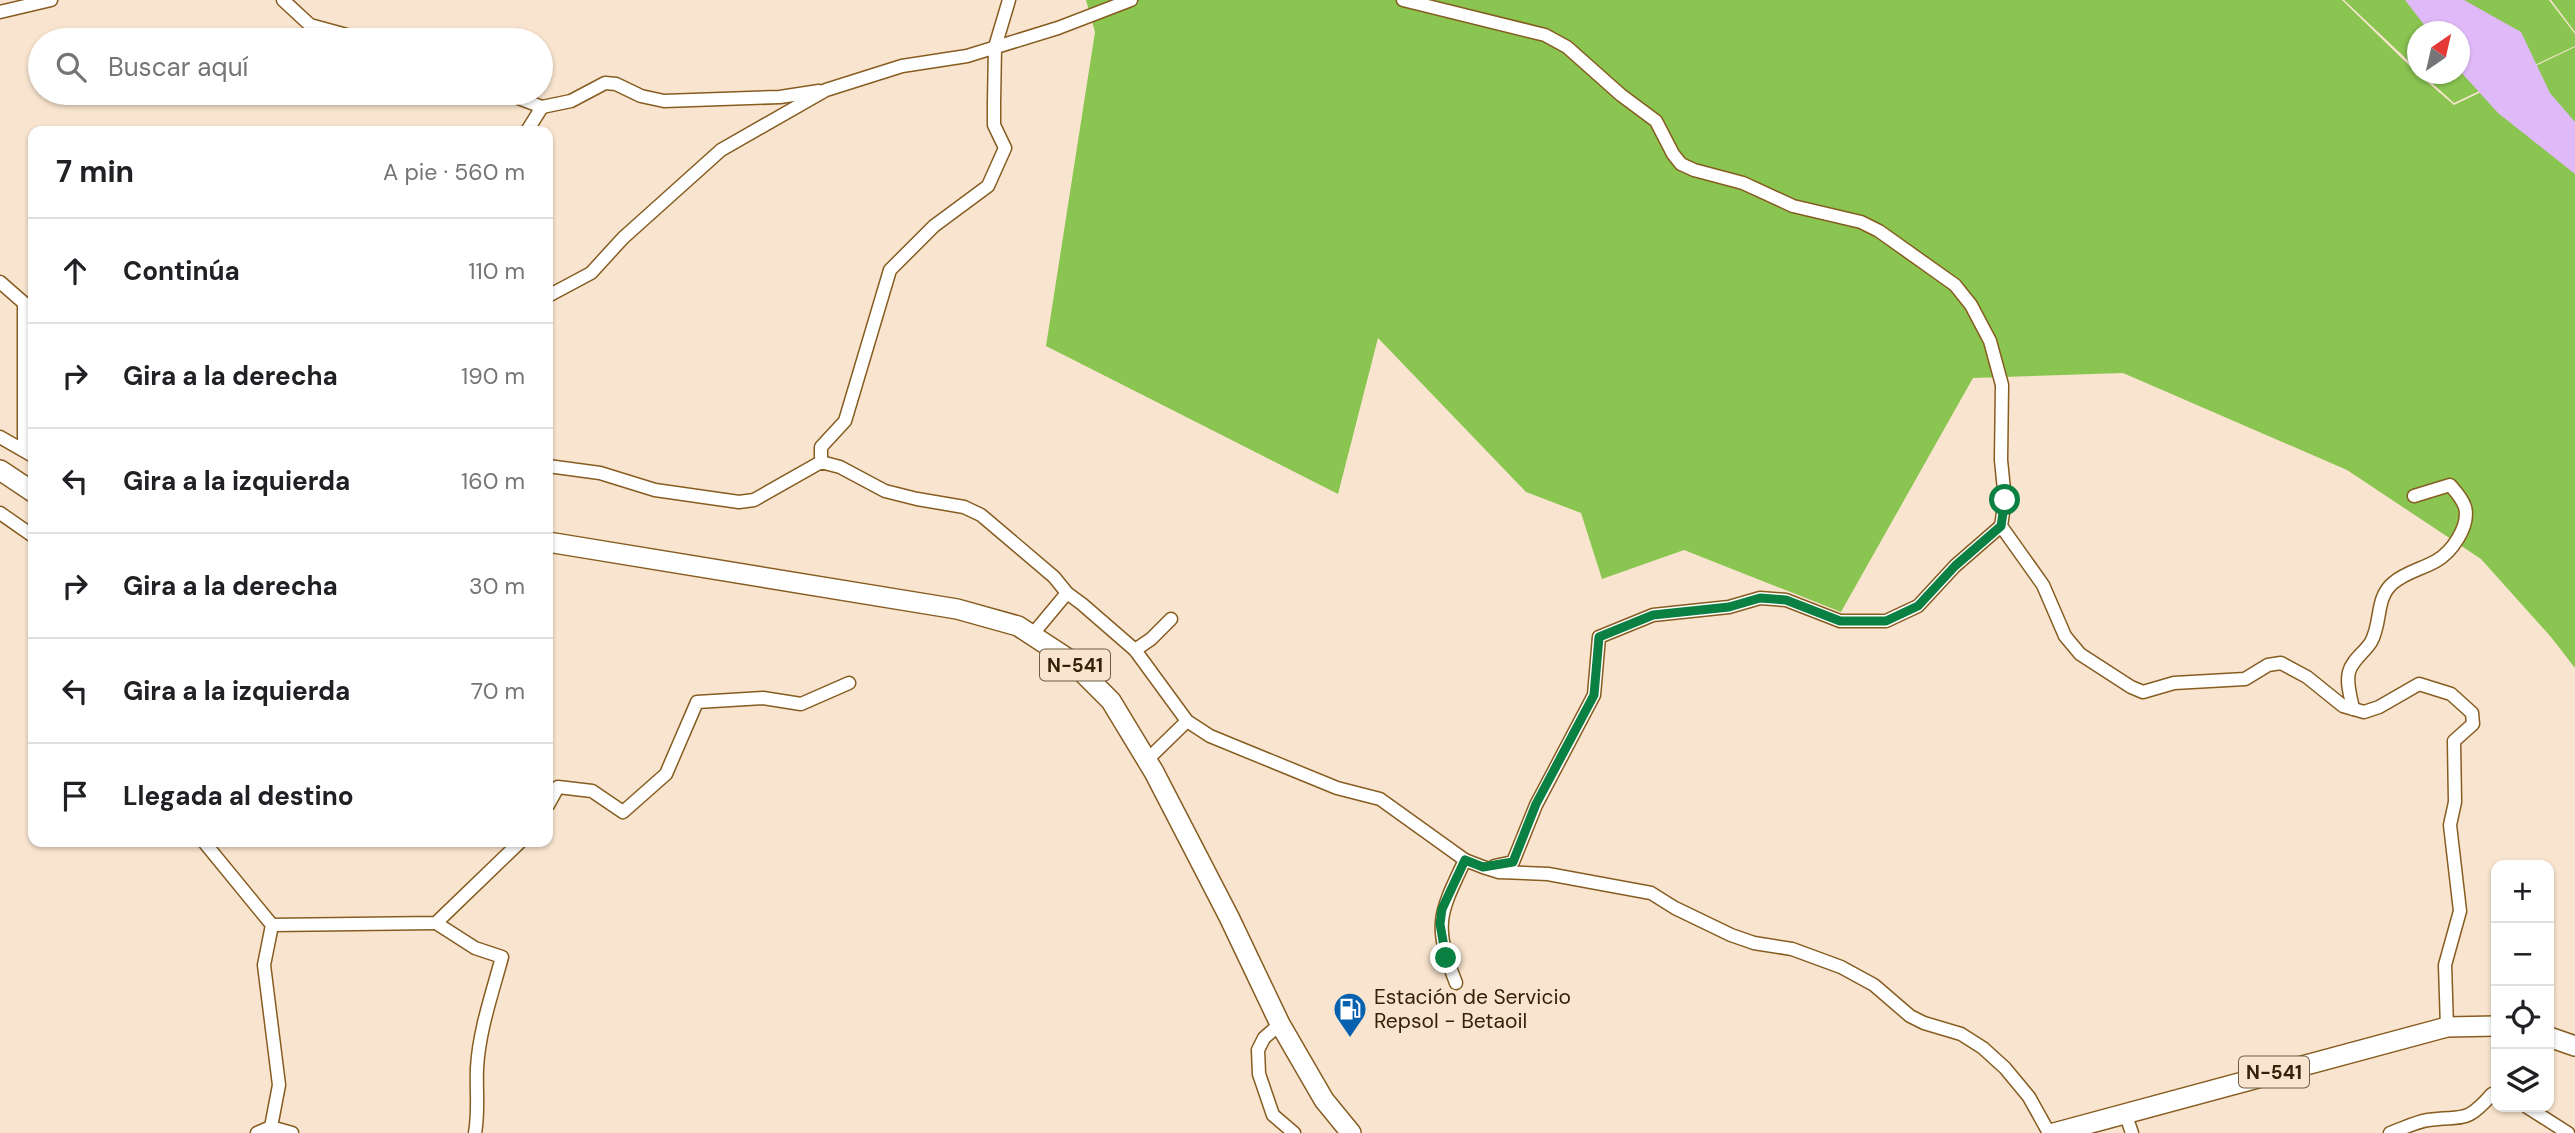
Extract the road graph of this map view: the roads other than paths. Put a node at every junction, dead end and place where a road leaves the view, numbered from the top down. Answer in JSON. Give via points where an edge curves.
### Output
{"nodes":[{"id":1,"x":51,"y":0,"type":"edge"},
{"id":2,"x":283,"y":0,"type":"edge"},
{"id":3,"x":1009,"y":0,"type":"edge"},
{"id":4,"x":1131,"y":0,"type":"edge"},
{"id":5,"x":1403,"y":0,"type":"edge"},
{"id":6,"x":0,"y":12,"type":"edge"},
{"id":7,"x":321,"y":28,"type":"edge"},
{"id":8,"x":995,"y":47,"type":"junction"},
{"id":9,"x":826,"y":90,"type":"junction"},
{"id":10,"x":537,"y":105,"type":"edge"},
{"id":11,"x":552,"y":105,"type":"edge"},
{"id":12,"x":553,"y":105,"type":"edge"},
{"id":13,"x":542,"y":107,"type":"junction"},
{"id":14,"x":530,"y":126,"type":"edge"},
{"id":15,"x":0,"y":282,"type":"edge"},
{"id":16,"x":553,"y":293,"type":"edge"},
{"id":17,"x":28,"y":423,"type":"edge"},
{"id":18,"x":0,"y":437,"type":"edge"},
{"id":19,"x":28,"y":452,"type":"edge"},
{"id":20,"x":821,"y":462,"type":"junction"},
{"id":21,"x":553,"y":467,"type":"edge"},
{"id":22,"x":0,"y":470,"type":"edge"},
{"id":23,"x":28,"y":489,"type":"edge"},
{"id":24,"x":2414,"y":496,"type":"dead end"},
{"id":25,"x":0,"y":513,"type":"edge"},
{"id":26,"x":2001,"y":526,"type":"junction"},
{"id":27,"x":28,"y":533,"type":"edge"},
{"id":28,"x":553,"y":543,"type":"edge"},
{"id":29,"x":1067,"y":593,"type":"junction"},
{"id":30,"x":1171,"y":619,"type":"dead end"},
{"id":31,"x":1032,"y":635,"type":"junction"},
{"id":32,"x":1135,"y":650,"type":"junction"},
{"id":33,"x":849,"y":683,"type":"dead end"},
{"id":34,"x":2353,"y":709,"type":"junction"},
{"id":35,"x":1187,"y":721,"type":"junction"},
{"id":36,"x":1147,"y":760,"type":"junction"},
{"id":37,"x":553,"y":796,"type":"edge"},
{"id":38,"x":208,"y":847,"type":"edge"},
{"id":39,"x":515,"y":847,"type":"edge"},
{"id":40,"x":1465,"y":860,"type":"junction"},
{"id":41,"x":1483,"y":867,"type":"junction"},
{"id":42,"x":436,"y":923,"type":"junction"},
{"id":43,"x":272,"y":925,"type":"junction"},
{"id":44,"x":1456,"y":983,"type":"dead end"},
{"id":45,"x":1280,"y":1024,"type":"junction"},
{"id":46,"x":2447,"y":1027,"type":"junction"},
{"id":47,"x":2491,"y":1027,"type":"edge"},
{"id":48,"x":2554,"y":1039,"type":"edge"},
{"id":49,"x":2575,"y":1046,"type":"edge"},
{"id":50,"x":2491,"y":1095,"type":"edge"},
{"id":51,"x":2535,"y":1112,"type":"edge"},
{"id":52,"x":2125,"y":1113,"type":"junction"},
{"id":53,"x":271,"y":1126,"type":"junction"},
{"id":54,"x":257,"y":1133,"type":"edge"},
{"id":55,"x":292,"y":1133,"type":"edge"},
{"id":56,"x":475,"y":1133,"type":"edge"},
{"id":57,"x":1294,"y":1133,"type":"edge"},
{"id":58,"x":1351,"y":1133,"type":"edge"},
{"id":59,"x":2052,"y":1133,"type":"edge"},
{"id":60,"x":2132,"y":1133,"type":"edge"},
{"id":61,"x":2390,"y":1133,"type":"edge"},
{"id":62,"x":2568,"y":1133,"type":"edge"}],
"edges":[{"from":1,"to":6,"type":"street"},
{"from":2,"to":7,"type":"street","via":[[310,25]]},
{"from":3,"to":8,"type":"street"},
{"from":4,"to":8,"type":"street"},
{"from":5,"to":26,"type":"street","via":[[1545,35],[1567,47],[1656,121],[1681,164],[1743,183],[1793,206],[1861,222],[1955,285],[1990,341],[2002,385],[2005,500]]},
{"from":8,"to":9,"type":"street","via":[[902,66]]},
{"from":8,"to":20,"type":"street","via":[[994,125],[1005,148],[988,186],[934,226],[890,270],[845,421],[821,447]]},
{"from":9,"to":12,"type":"street","via":[[780,97],[664,101],[605,83],[571,101]]},
{"from":9,"to":16,"type":"street","via":[[721,150],[622,238],[591,273]]},
{"from":10,"to":13,"type":"street"},
{"from":11,"to":13,"type":"street"},
{"from":13,"to":14,"type":"street"},
{"from":15,"to":17,"type":"street","via":[[24,303]]},
{"from":18,"to":19,"type":"street"},
{"from":20,"to":21,"type":"street","via":[[754,500],[739,502],[655,490],[600,473]]},
{"from":20,"to":29,"type":"street","via":[[886,491],[964,507],[981,515]]},
{"from":22,"to":23,"type":"highway"},
{"from":24,"to":34,"type":"street","via":[[2450,485],[2466,510],[2462,532],[2437,560],[2391,584],[2382,598],[2371,642],[2349,669]]},
{"from":25,"to":27,"type":"street"},
{"from":26,"to":34,"type":"street","via":[[2043,585],[2065,636],[2080,654],[2131,687],[2143,692],[2174,683],[2245,679],[2281,663]]},
{"from":26,"to":41,"type":"street","via":[[1918,606],[1886,621],[1840,621],[1786,600],[1760,598],[1729,607],[1653,615],[1599,637],[1594,695],[1536,804],[1516,856],[1510,864]]},
{"from":28,"to":31,"type":"highway","number":"N-541","via":[[957,609],[1018,626]]},
{"from":29,"to":31,"type":"street"},
{"from":29,"to":32,"type":"street"},
{"from":30,"to":32,"type":"street"},
{"from":31,"to":36,"type":"highway","number":"N-541","via":[[1070,660],[1111,701]]},
{"from":32,"to":35,"type":"street"},
{"from":33,"to":37,"type":"street","via":[[801,704],[763,698],[698,702],[666,774],[623,812],[593,791],[558,788]]},
{"from":34,"to":46,"type":"street","via":[[2364,712],[2379,707],[2419,684],[2451,694],[2472,713],[2473,724],[2454,741],[2455,802],[2450,825],[2460,911],[2445,965]]},
{"from":35,"to":36,"type":"street"},
{"from":35,"to":40,"type":"street","via":[[1210,736],[1337,788],[1380,799]]},
{"from":36,"to":45,"type":"highway","number":"N-541"},
{"from":38,"to":43,"type":"street"},
{"from":39,"to":42,"type":"street"},
{"from":40,"to":41,"type":"street"},
{"from":40,"to":44,"type":"street","via":[[1442,909],[1440,924]]},
{"from":41,"to":59,"type":"street","via":[[1651,893],[1731,935],[1792,949],[1841,967],[1874,985],[1910,1016],[1961,1034],[1983,1048],[2029,1097]]},
{"from":42,"to":43,"type":"street"},
{"from":42,"to":56,"type":"street","via":[[475,948],[502,957],[484,1022]]},
{"from":43,"to":53,"type":"street","via":[[264,965],[279,1085]]},
{"from":45,"to":57,"type":"street","via":[[1258,1050],[1259,1074],[1273,1115]]},
{"from":45,"to":58,"type":"highway","number":"N-541","via":[[1324,1100]]},
{"from":46,"to":47,"type":"highway","number":"N-541"},
{"from":46,"to":52,"type":"highway","number":"N-541"},
{"from":48,"to":49,"type":"highway"},
{"from":50,"to":61,"type":"street","via":[[2475,1114],[2427,1121]]},
{"from":51,"to":62,"type":"street"},
{"from":52,"to":59,"type":"highway","number":"N-541"},
{"from":52,"to":60,"type":"street"},
{"from":53,"to":54,"type":"street"},
{"from":53,"to":55,"type":"street"}]}
